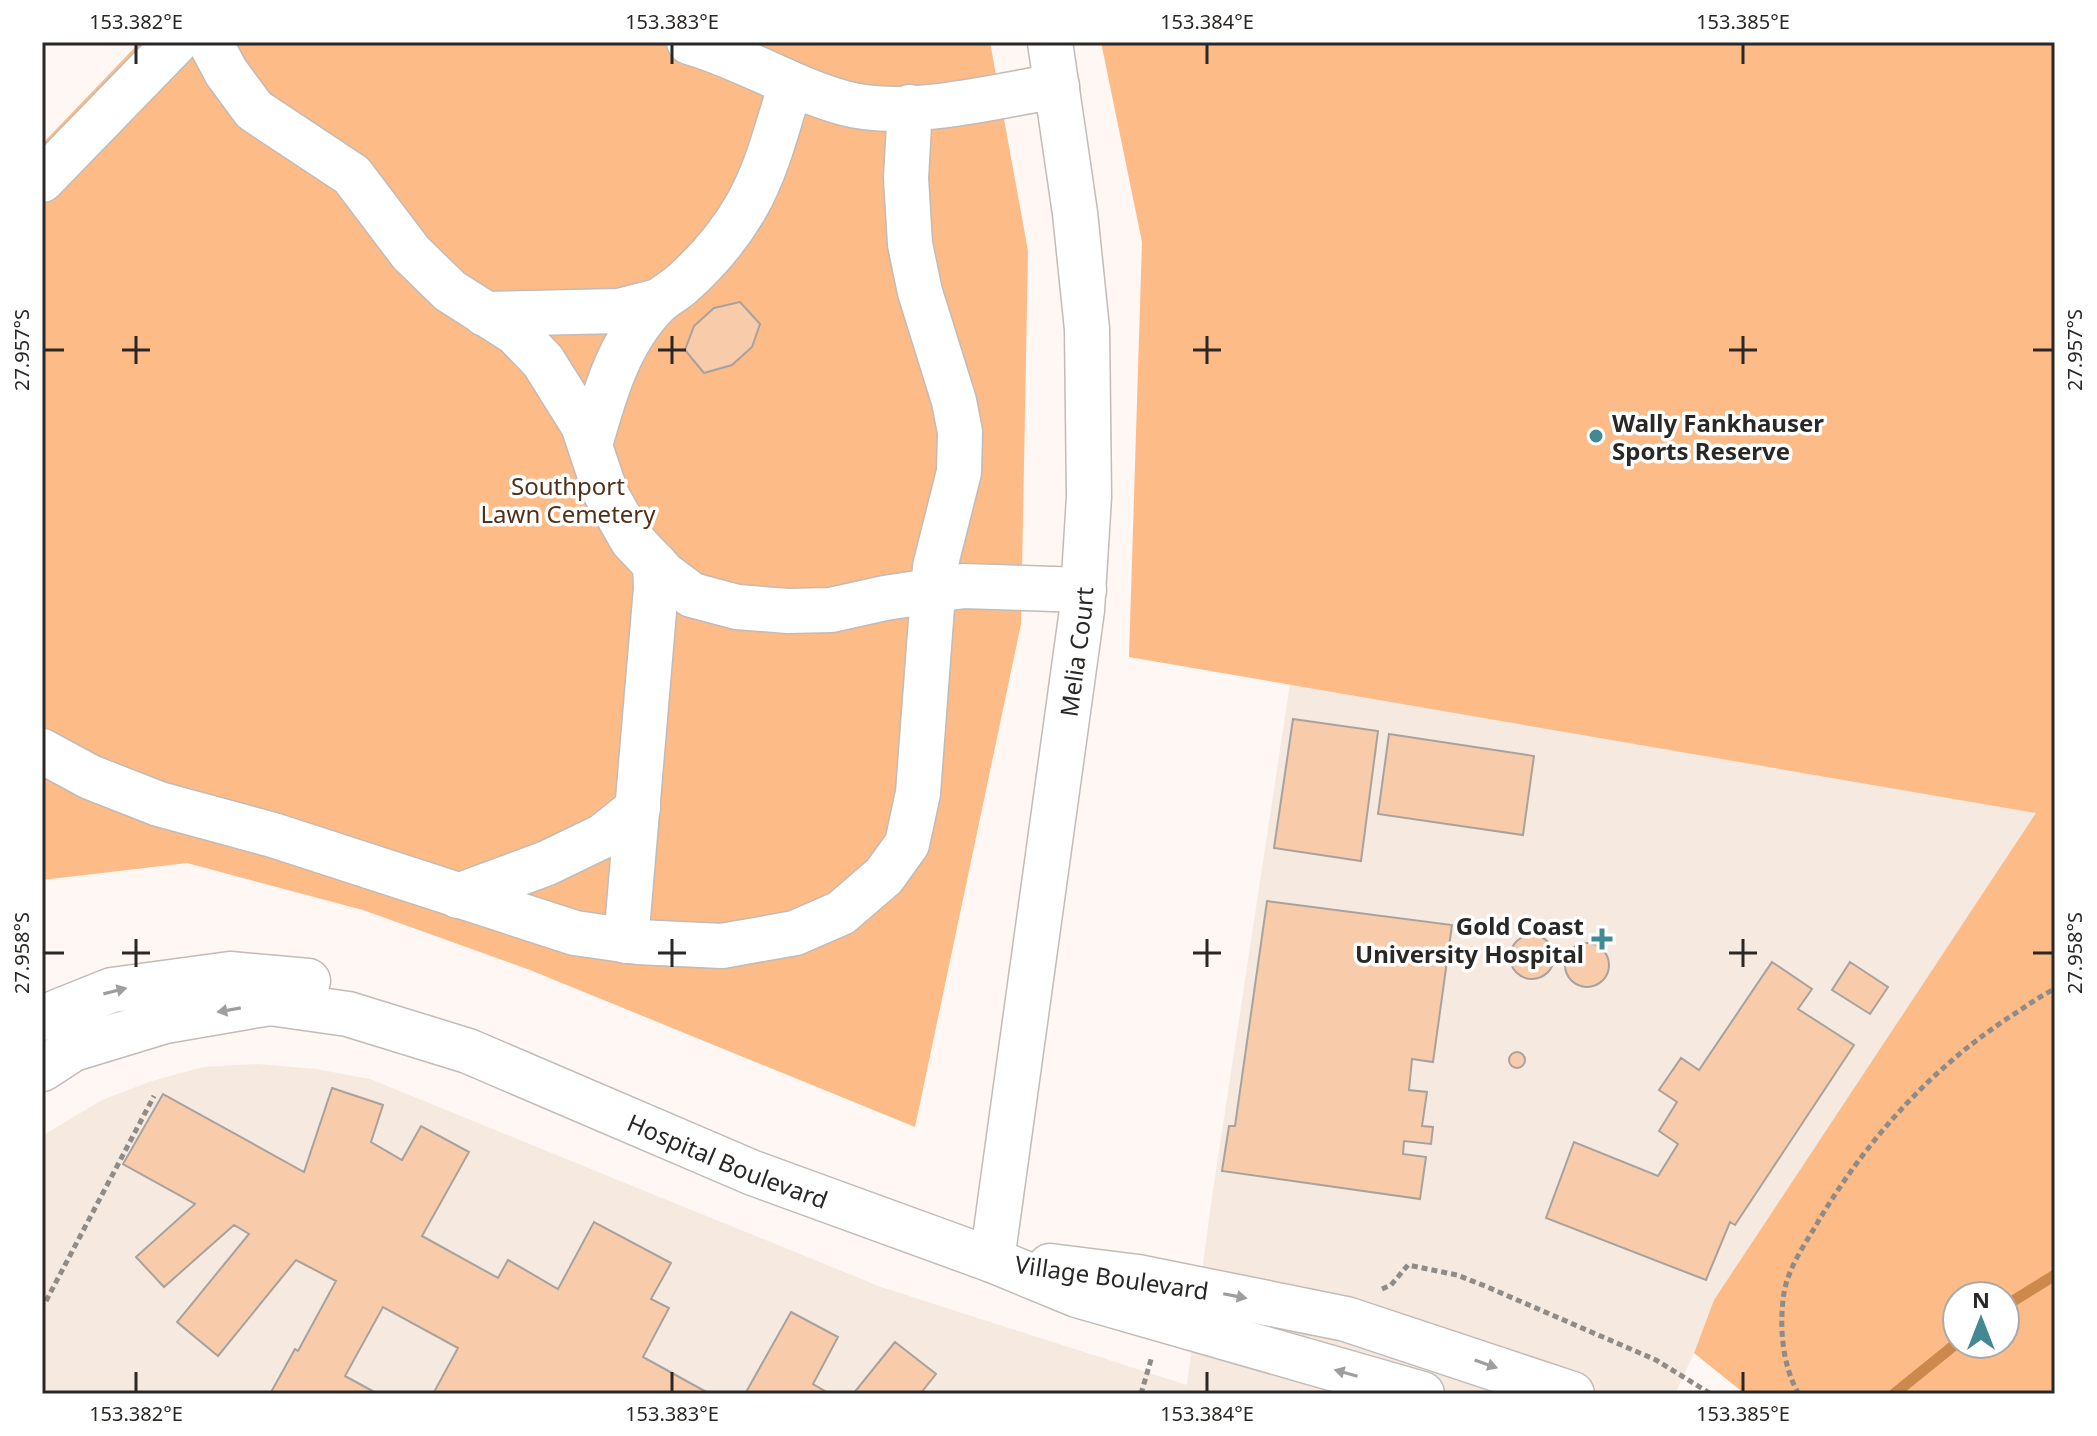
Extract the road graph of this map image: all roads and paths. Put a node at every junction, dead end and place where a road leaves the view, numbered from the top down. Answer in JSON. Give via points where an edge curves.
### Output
{"nodes":[{"id":1,"x":176,"y":42,"type":"edge"},
{"id":2,"x":210,"y":42,"type":"edge"},
{"id":3,"x":689,"y":42,"type":"edge"},
{"id":4,"x":1050,"y":42,"type":"edge"},
{"id":5,"x":791,"y":84,"type":"junction"},
{"id":6,"x":1057,"y":86,"type":"junction"},
{"id":7,"x":910,"y":107,"type":"junction"},
{"id":8,"x":42,"y":180,"type":"edge"},
{"id":9,"x":658,"y":301,"type":"junction"},
{"id":10,"x":485,"y":314,"type":"junction"},
{"id":11,"x":590,"y":445,"type":"junction"},
{"id":12,"x":655,"y":564,"type":"junction"},
{"id":13,"x":932,"y":589,"type":"junction"},
{"id":14,"x":1084,"y":590,"type":"junction"},
{"id":15,"x":42,"y":751,"type":"edge"},
{"id":16,"x":638,"y":808,"type":"junction"},
{"id":17,"x":458,"y":896,"type":"junction"},
{"id":18,"x":626,"y":941,"type":"junction"},
{"id":19,"x":2055,"y":989,"type":"edge"},
{"id":20,"x":42,"y":1018,"type":"edge"},
{"id":21,"x":468,"y":1051,"type":"junction"},
{"id":22,"x":42,"y":1069,"type":"edge"},
{"id":23,"x":154,"y":1096,"type":"dead end"},
{"id":24,"x":992,"y":1260,"type":"junction"},
{"id":25,"x":1375,"y":1292,"type":"dead end"},
{"id":26,"x":46,"y":1301,"type":"dead end"},
{"id":27,"x":1153,"y":1351,"type":"dead end"},
{"id":28,"x":1141,"y":1394,"type":"edge"},
{"id":29,"x":1422,"y":1394,"type":"edge"},
{"id":30,"x":1572,"y":1394,"type":"edge"},
{"id":31,"x":1711,"y":1394,"type":"edge"},
{"id":32,"x":1799,"y":1394,"type":"edge"}],
"edges":[{"from":1,"to":8,"type":"street"},
{"from":2,"to":10,"type":"street","via":[[254,110],[352,175],[411,253],[450,291]]},
{"from":3,"to":5,"type":"street"},
{"from":4,"to":6,"type":"street","name":"Melia Court"},
{"from":5,"to":7,"type":"street","via":[[879,110]]},
{"from":5,"to":9,"type":"street","via":[[748,204],[717,249]]},
{"from":6,"to":7,"type":"street"},
{"from":6,"to":14,"type":"street","name":"Melia Court","via":[[1087,329]]},
{"from":7,"to":13,"type":"street","via":[[910,244],[960,432],[959,472]]},
{"from":9,"to":10,"type":"street","via":[[619,311]]},
{"from":9,"to":11,"type":"street","via":[[628,339]]},
{"from":10,"to":11,"type":"street","via":[[516,333],[543,361]]},
{"from":11,"to":12,"type":"street","via":[[606,494],[632,540]]},
{"from":12,"to":13,"type":"street","via":[[692,595],[737,607],[831,610]]},
{"from":12,"to":16,"type":"street"},
{"from":13,"to":14,"type":"street"},
{"from":13,"to":18,"type":"street","via":[[918,793],[907,844],[884,876],[841,913],[795,933],[722,946]]},
{"from":14,"to":24,"type":"street","name":"Melia Court"},
{"from":15,"to":17,"type":"street","via":[[159,804]]},
{"from":16,"to":17,"type":"street","via":[[603,836],[561,857]]},
{"from":16,"to":18,"type":"street"},
{"from":17,"to":18,"type":"street","via":[[575,933]]},
{"from":19,"to":32,"type":"path","via":[[1983,1035],[1920,1088],[1835,1193],[1796,1259],[1784,1291],[1784,1350]]},
{"from":20,"to":21,"type":"street","name":"Hospital Boulevard","one_way":true,"via":[[112,990],[230,974],[348,985],[422,1016]]},
{"from":21,"to":22,"type":"street","name":"Hospital Boulevard","one_way":true,"via":[[348,1014],[270,1003],[165,1021],[73,1049]]},
{"from":21,"to":24,"type":"street","name":"Hospital Boulevard","via":[[753,1173]]},
{"from":23,"to":26,"type":"path"},
{"from":29,"to":24,"type":"street","name":"Village Boulevard","one_way":true,"via":[[1077,1295]]},
{"from":24,"to":30,"type":"street","name":"Village Boulevard","one_way":true,"via":[[1138,1277],[1333,1316]]},
{"from":25,"to":31,"type":"path","via":[[1391,1285],[1408,1265],[1457,1275],[1656,1360]]},
{"from":27,"to":28,"type":"path"}]}
